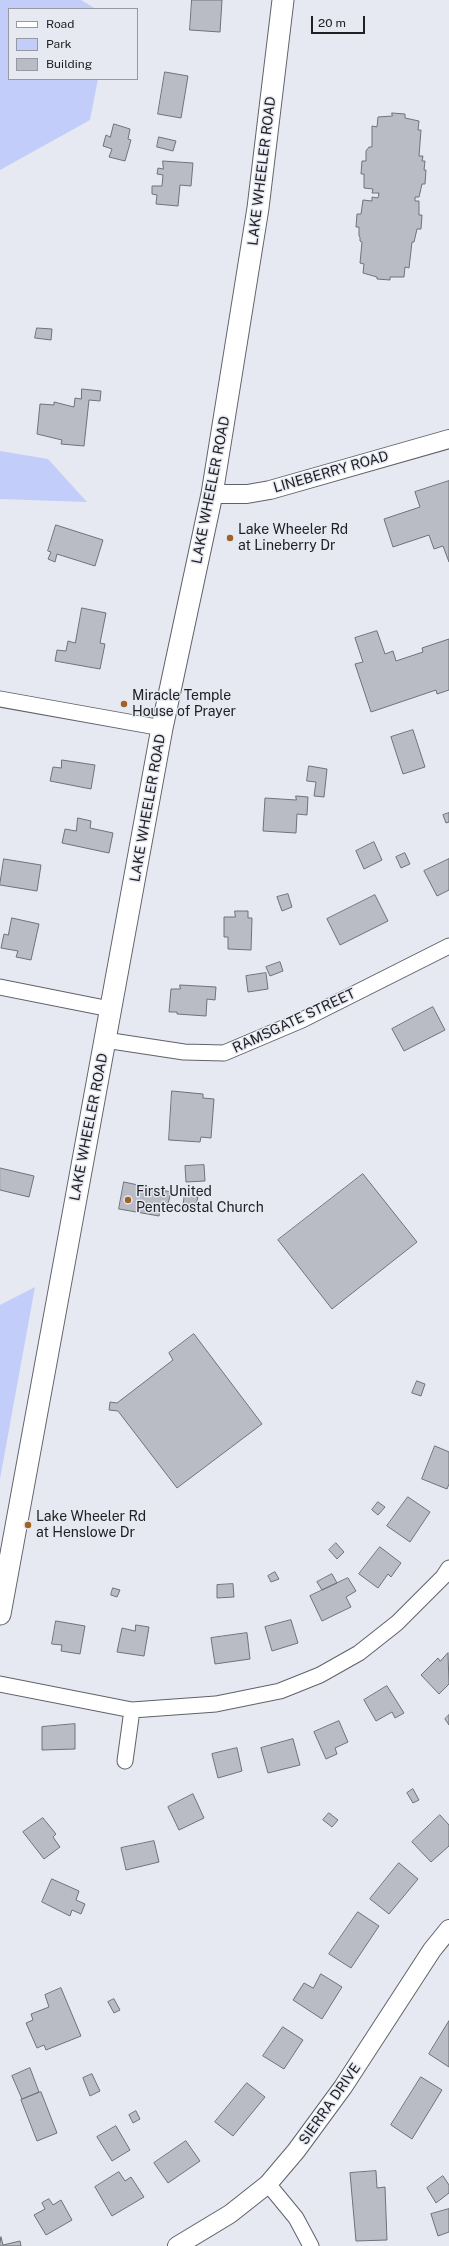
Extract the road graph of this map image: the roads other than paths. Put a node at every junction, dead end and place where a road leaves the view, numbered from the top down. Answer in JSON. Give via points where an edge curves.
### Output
{"nodes":[{"id":1,"x":283,"y":0,"type":"edge"},
{"id":2,"x":449,"y":439,"type":"edge"},
{"id":3,"x":212,"y":494,"type":"junction"},
{"id":4,"x":0,"y":699,"type":"edge"},
{"id":5,"x":162,"y":728,"type":"junction"},
{"id":6,"x":449,"y":946,"type":"edge"},
{"id":7,"x":0,"y":987,"type":"edge"},
{"id":8,"x":110,"y":1009,"type":"junction"},
{"id":9,"x":105,"y":1040,"type":"junction"},
{"id":10,"x":449,"y":1568,"type":"edge"},
{"id":11,"x":0,"y":1614,"type":"edge"},
{"id":12,"x":0,"y":1684,"type":"edge"},
{"id":13,"x":132,"y":1710,"type":"junction"},
{"id":14,"x":125,"y":1760,"type":"dead end"},
{"id":15,"x":449,"y":1929,"type":"edge"},
{"id":16,"x":268,"y":2184,"type":"junction"},
{"id":17,"x":177,"y":2246,"type":"edge"},
{"id":18,"x":311,"y":2246,"type":"edge"}],
"edges":[{"from":1,"to":3,"type":"main road","name":"LAKE WHEELER ROAD","via":[[255,231]]},
{"from":2,"to":3,"type":"street","name":"LINEBERRY ROAD","via":[[270,490],[247,494]]},
{"from":3,"to":5,"type":"main road","name":"LAKE WHEELER ROAD"},
{"from":4,"to":5,"type":"street"},
{"from":5,"to":8,"type":"main road","name":"LAKE WHEELER ROAD"},
{"from":6,"to":9,"type":"street","name":"RAMSGATE STREET","via":[[302,1020],[224,1053],[184,1052]]},
{"from":7,"to":8,"type":"street"},
{"from":8,"to":9,"type":"main road","name":"LAKE WHEELER ROAD"},
{"from":9,"to":11,"type":"main road","name":"LAKE WHEELER ROAD"},
{"from":10,"to":13,"type":"street","via":[[397,1623],[358,1653],[320,1674],[280,1691],[216,1704]]},
{"from":12,"to":13,"type":"street"},
{"from":13,"to":14,"type":"street"},
{"from":15,"to":16,"type":"street","name":"SIERRA DRIVE","via":[[432,1950],[343,2087]]},
{"from":16,"to":17,"type":"street","name":"SIERRA DRIVE","via":[[230,2214]]},
{"from":16,"to":18,"type":"street","via":[[296,2218]]}]}
